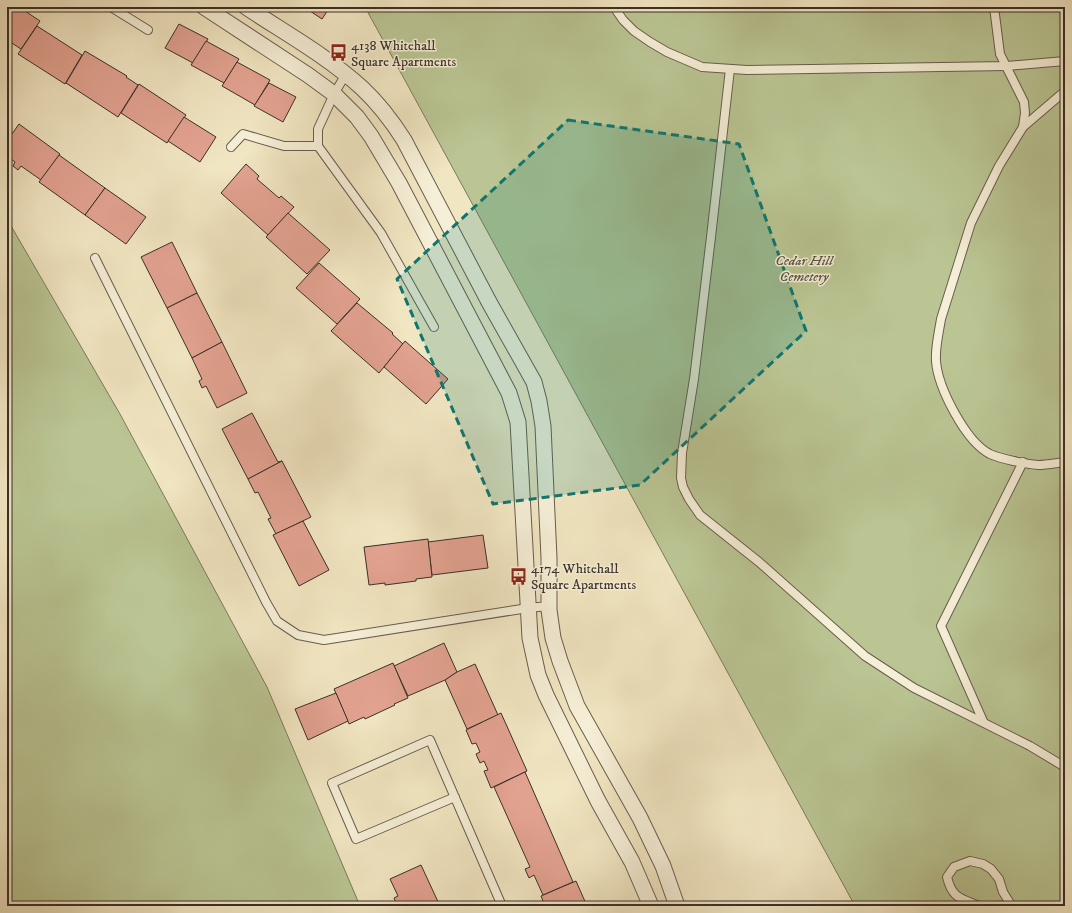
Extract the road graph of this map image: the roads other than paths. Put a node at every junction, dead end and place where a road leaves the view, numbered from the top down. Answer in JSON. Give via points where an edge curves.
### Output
{"nodes":[{"id":1,"x":111,"y":7,"type":"edge"},
{"id":2,"x":204,"y":7,"type":"edge"},
{"id":3,"x":246,"y":7,"type":"edge"},
{"id":4,"x":614,"y":7,"type":"edge"},
{"id":5,"x":994,"y":7,"type":"edge"},
{"id":6,"x":148,"y":30,"type":"dead end"},
{"id":7,"x":1065,"y":60,"type":"edge"},
{"id":8,"x":1007,"y":66,"type":"junction"},
{"id":9,"x":730,"y":69,"type":"junction"},
{"id":10,"x":346,"y":74,"type":"junction"},
{"id":11,"x":1065,"y":91,"type":"edge"},
{"id":12,"x":334,"y":94,"type":"junction"},
{"id":13,"x":1023,"y":127,"type":"junction"},
{"id":14,"x":318,"y":146,"type":"junction"},
{"id":15,"x":231,"y":147,"type":"dead end"},
{"id":16,"x":95,"y":258,"type":"dead end"},
{"id":17,"x":434,"y":327,"type":"dead end"},
{"id":18,"x":1024,"y":462,"type":"junction"},
{"id":19,"x":1065,"y":462,"type":"edge"},
{"id":20,"x":549,"y":606,"type":"junction"},
{"id":21,"x":528,"y":608,"type":"junction"},
{"id":22,"x":983,"y":721,"type":"junction"},
{"id":23,"x":1065,"y":767,"type":"edge"},
{"id":24,"x":455,"y":797,"type":"junction"},
{"id":25,"x":1011,"y":905,"type":"edge"},
{"id":26,"x":502,"y":906,"type":"edge"},
{"id":27,"x":651,"y":906,"type":"edge"},
{"id":28,"x":677,"y":906,"type":"edge"},
{"id":29,"x":978,"y":906,"type":"edge"},
{"id":30,"x":996,"y":906,"type":"edge"}],
"edges":[{"from":1,"to":6,"type":"lane"},
{"from":2,"to":12,"type":"street"},
{"from":3,"to":10,"type":"street"},
{"from":4,"to":9,"type":"lane","via":[[634,31],[667,52],[702,67]]},
{"from":5,"to":8,"type":"lane","via":[[1000,54]]},
{"from":7,"to":8,"type":"lane"},
{"from":8,"to":9,"type":"lane"},
{"from":8,"to":13,"type":"lane","via":[[1024,102]]},
{"from":9,"to":22,"type":"lane","via":[[694,379],[682,453],[683,487],[700,515],[759,562],[865,656],[914,688]]},
{"from":10,"to":12,"type":"lane"},
{"from":10,"to":20,"type":"street","via":[[388,116],[404,140],[534,382],[543,426]]},
{"from":11,"to":13,"type":"lane"},
{"from":12,"to":14,"type":"lane","via":[[318,129]]},
{"from":12,"to":21,"type":"street","via":[[371,136],[399,183],[509,393],[518,422]]},
{"from":13,"to":18,"type":"lane","via":[[999,166],[971,223],[941,319],[936,362],[947,398],[978,445],[1000,458]]},
{"from":14,"to":15,"type":"lane","via":[[284,146],[243,134]]},
{"from":14,"to":17,"type":"lane","via":[[381,233]]},
{"from":16,"to":21,"type":"lane","via":[[277,621],[298,635],[324,640]]},
{"from":18,"to":19,"type":"lane","via":[[1037,465]]},
{"from":18,"to":22,"type":"lane","via":[[941,626]]},
{"from":20,"to":21,"type":"lane"},
{"from":20,"to":28,"type":"street","via":[[553,638],[568,686],[640,818],[663,866]]},
{"from":21,"to":27,"type":"street","via":[[530,638],[538,675],[546,695],[598,801],[632,862]]},
{"from":22,"to":23,"type":"lane"},
{"from":24,"to":24,"type":"lane","via":[[430,740],[332,783],[356,839]]},
{"from":24,"to":26,"type":"lane"},
{"from":25,"to":29,"type":"lane","via":[[999,879],[987,866],[970,861],[954,867],[947,877],[950,888],[959,897]]},
{"from":25,"to":30,"type":"lane"}]}
